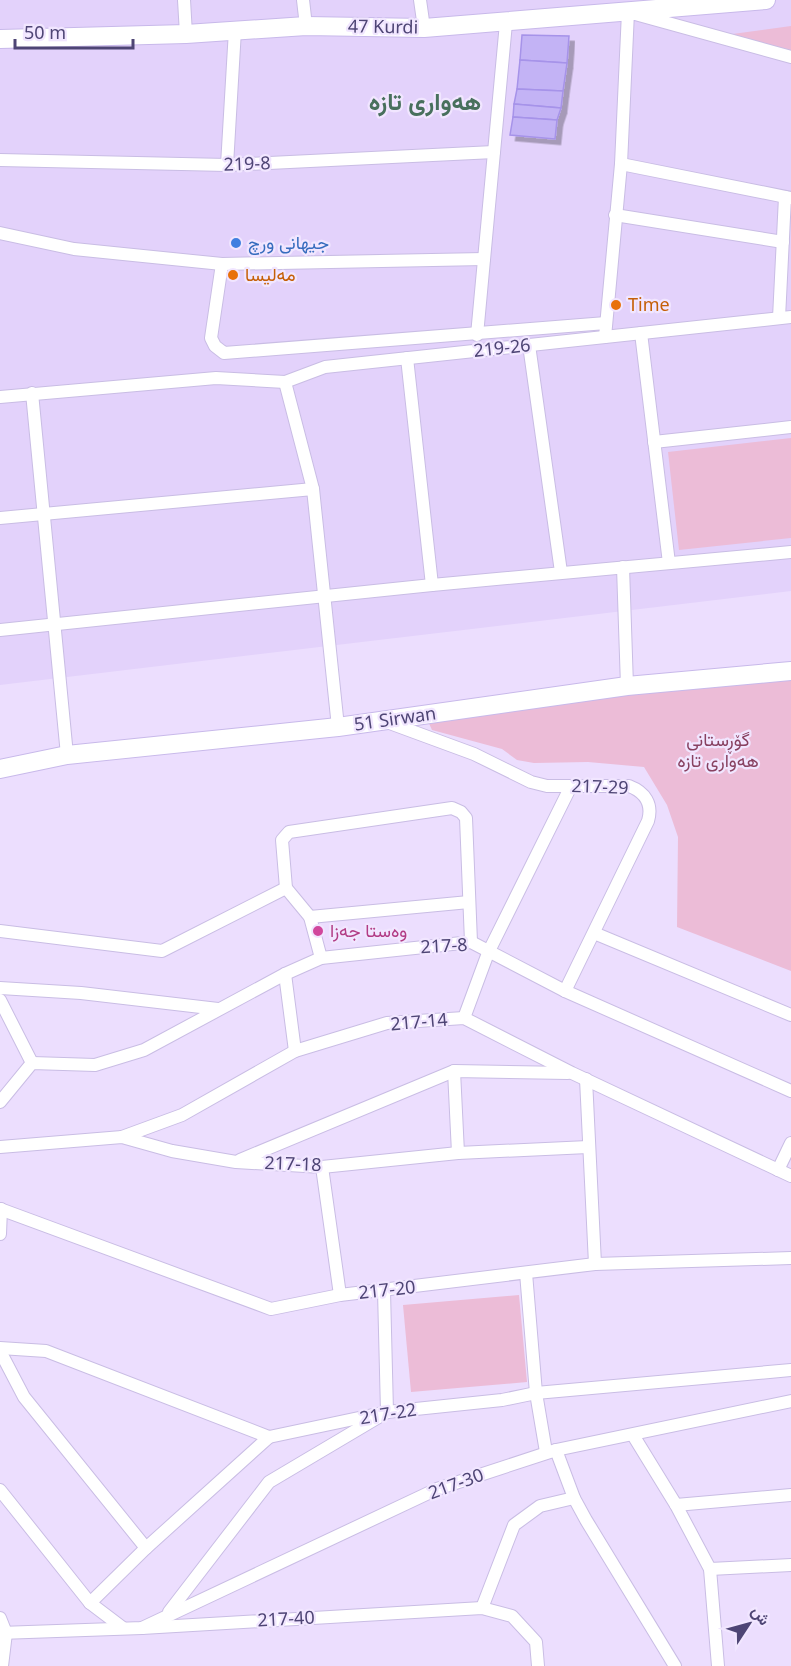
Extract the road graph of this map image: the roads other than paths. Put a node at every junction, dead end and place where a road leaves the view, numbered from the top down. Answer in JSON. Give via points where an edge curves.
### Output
{"nodes":[{"id":1,"x":184,"y":0,"type":"edge"},
{"id":2,"x":303,"y":0,"type":"edge"},
{"id":3,"x":420,"y":0,"type":"edge"},
{"id":4,"x":766,"y":0,"type":"edge"},
{"id":5,"x":628,"y":12,"type":"junction"},
{"id":6,"x":506,"y":22,"type":"junction"},
{"id":7,"x":306,"y":26,"type":"junction"},
{"id":8,"x":424,"y":28,"type":"junction"},
{"id":9,"x":235,"y":30,"type":"junction"},
{"id":10,"x":186,"y":34,"type":"junction"},
{"id":11,"x":0,"y":39,"type":"edge"},
{"id":12,"x":791,"y":57,"type":"edge"},
{"id":13,"x":494,"y":152,"type":"junction"},
{"id":14,"x":0,"y":160,"type":"edge"},
{"id":15,"x":621,"y":164,"type":"junction"},
{"id":16,"x":227,"y":165,"type":"junction"},
{"id":17,"x":788,"y":198,"type":"edge"},
{"id":18,"x":615,"y":215,"type":"junction"},
{"id":19,"x":0,"y":233,"type":"edge"},
{"id":20,"x":783,"y":242,"type":"junction"},
{"id":21,"x":484,"y":259,"type":"junction"},
{"id":22,"x":222,"y":264,"type":"junction"},
{"id":23,"x":785,"y":318,"type":"edge"},
{"id":24,"x":606,"y":323,"type":"junction"},
{"id":25,"x":641,"y":333,"type":"junction"},
{"id":26,"x":477,"y":334,"type":"junction"},
{"id":27,"x":605,"y":337,"type":"junction"},
{"id":28,"x":529,"y":345,"type":"junction"},
{"id":29,"x":407,"y":358,"type":"junction"},
{"id":30,"x":285,"y":382,"type":"junction"},
{"id":31,"x":32,"y":393,"type":"junction"},
{"id":32,"x":0,"y":397,"type":"edge"},
{"id":33,"x":791,"y":427,"type":"edge"},
{"id":34,"x":654,"y":442,"type":"junction"},
{"id":35,"x":314,"y":489,"type":"junction"},
{"id":36,"x":44,"y":514,"type":"junction"},
{"id":37,"x":0,"y":518,"type":"edge"},
{"id":38,"x":791,"y":552,"type":"edge"},
{"id":39,"x":669,"y":563,"type":"junction"},
{"id":40,"x":623,"y":567,"type":"junction"},
{"id":41,"x":561,"y":572,"type":"junction"},
{"id":42,"x":432,"y":585,"type":"junction"},
{"id":43,"x":324,"y":596,"type":"junction"},
{"id":44,"x":54,"y":624,"type":"junction"},
{"id":45,"x":0,"y":630,"type":"edge"},
{"id":46,"x":791,"y":671,"type":"edge"},
{"id":47,"x":627,"y":686,"type":"junction"},
{"id":48,"x":384,"y":721,"type":"junction"},
{"id":49,"x":338,"y":727,"type":"junction"},
{"id":50,"x":67,"y":756,"type":"junction"},
{"id":51,"x":0,"y":769,"type":"edge"},
{"id":52,"x":571,"y":786,"type":"junction"},
{"id":53,"x":286,"y":888,"type":"junction"},
{"id":54,"x":469,"y":902,"type":"junction"},
{"id":55,"x":310,"y":917,"type":"junction"},
{"id":56,"x":0,"y":932,"type":"edge"},
{"id":57,"x":594,"y":933,"type":"junction"},
{"id":58,"x":471,"y":942,"type":"junction"},
{"id":59,"x":488,"y":953,"type":"junction"},
{"id":60,"x":321,"y":958,"type":"junction"},
{"id":61,"x":285,"y":974,"type":"junction"},
{"id":62,"x":0,"y":988,"type":"edge"},
{"id":63,"x":565,"y":991,"type":"junction"},
{"id":64,"x":0,"y":1000,"type":"edge"},
{"id":65,"x":218,"y":1009,"type":"junction"},
{"id":66,"x":791,"y":1015,"type":"edge"},
{"id":67,"x":464,"y":1018,"type":"junction"},
{"id":68,"x":295,"y":1051,"type":"junction"},
{"id":69,"x":32,"y":1063,"type":"junction"},
{"id":70,"x":454,"y":1071,"type":"junction"},
{"id":71,"x":572,"y":1073,"type":"junction"},
{"id":72,"x":586,"y":1079,"type":"junction"},
{"id":73,"x":791,"y":1091,"type":"edge"},
{"id":74,"x":0,"y":1102,"type":"edge"},
{"id":75,"x":122,"y":1137,"type":"junction"},
{"id":76,"x":791,"y":1143,"type":"edge"},
{"id":77,"x":0,"y":1147,"type":"edge"},
{"id":78,"x":588,"y":1147,"type":"junction"},
{"id":79,"x":458,"y":1153,"type":"junction"},
{"id":80,"x":236,"y":1162,"type":"junction"},
{"id":81,"x":322,"y":1167,"type":"junction"},
{"id":82,"x":778,"y":1170,"type":"junction"},
{"id":83,"x":791,"y":1176,"type":"edge"},
{"id":84,"x":1,"y":1209,"type":"edge"},
{"id":85,"x":0,"y":1234,"type":"edge"},
{"id":86,"x":791,"y":1258,"type":"edge"},
{"id":87,"x":595,"y":1264,"type":"junction"},
{"id":88,"x":526,"y":1273,"type":"junction"},
{"id":89,"x":384,"y":1291,"type":"junction"},
{"id":90,"x":340,"y":1295,"type":"junction"},
{"id":91,"x":0,"y":1349,"type":"edge"},
{"id":92,"x":791,"y":1370,"type":"edge"},
{"id":93,"x":536,"y":1393,"type":"junction"},
{"id":94,"x":791,"y":1401,"type":"edge"},
{"id":95,"x":387,"y":1412,"type":"junction"},
{"id":96,"x":633,"y":1435,"type":"junction"},
{"id":97,"x":268,"y":1437,"type":"junction"},
{"id":98,"x":551,"y":1451,"type":"junction"},
{"id":99,"x":0,"y":1490,"type":"edge"},
{"id":100,"x":791,"y":1496,"type":"edge"},
{"id":101,"x":574,"y":1498,"type":"junction"},
{"id":102,"x":676,"y":1505,"type":"junction"},
{"id":103,"x":146,"y":1548,"type":"junction"},
{"id":104,"x":791,"y":1565,"type":"edge"},
{"id":105,"x":710,"y":1569,"type":"junction"},
{"id":106,"x":90,"y":1603,"type":"junction"},
{"id":107,"x":482,"y":1608,"type":"junction"},
{"id":108,"x":0,"y":1618,"type":"edge"},
{"id":109,"x":167,"y":1620,"type":"junction"},
{"id":110,"x":123,"y":1628,"type":"junction"},
{"id":111,"x":3,"y":1633,"type":"edge"},
{"id":112,"x":2,"y":1666,"type":"edge"},
{"id":113,"x":538,"y":1666,"type":"edge"},
{"id":114,"x":675,"y":1666,"type":"edge"},
{"id":115,"x":718,"y":1666,"type":"edge"}],
"edges":[{"from":1,"to":10,"type":"street"},
{"from":2,"to":7,"type":"street"},
{"from":3,"to":8,"type":"street"},
{"from":4,"to":5,"type":"main road","name":"47 Kurdi"},
{"from":5,"to":6,"type":"main road","name":"47 Kurdi"},
{"from":5,"to":12,"type":"street"},
{"from":5,"to":15,"type":"street"},
{"from":6,"to":8,"type":"main road","name":"47 Kurdi"},
{"from":6,"to":13,"type":"street"},
{"from":7,"to":8,"type":"main road","name":"47 Kurdi"},
{"from":7,"to":9,"type":"main road","name":"47 Kurdi"},
{"from":9,"to":10,"type":"main road","name":"47 Kurdi"},
{"from":9,"to":16,"type":"street"},
{"from":10,"to":11,"type":"main road","name":"47 Kurdi"},
{"from":13,"to":16,"type":"street","name":"219-8"},
{"from":13,"to":21,"type":"street"},
{"from":14,"to":16,"type":"street","name":"219-8"},
{"from":15,"to":17,"type":"street"},
{"from":15,"to":18,"type":"street"},
{"from":17,"to":20,"type":"street"},
{"from":18,"to":20,"type":"street"},
{"from":18,"to":24,"type":"street"},
{"from":19,"to":22,"type":"street","via":[[74,249]]},
{"from":20,"to":23,"type":"street"},
{"from":21,"to":22,"type":"street"},
{"from":21,"to":26,"type":"street"},
{"from":22,"to":26,"type":"street","via":[[211,338],[224,353]]},
{"from":23,"to":25,"type":"street","name":"219-26"},
{"from":24,"to":26,"type":"street"},
{"from":24,"to":27,"type":"street"},
{"from":25,"to":27,"type":"street","name":"219-26"},
{"from":25,"to":34,"type":"street"},
{"from":27,"to":28,"type":"street","name":"219-26"},
{"from":28,"to":29,"type":"street","name":"219-26"},
{"from":28,"to":41,"type":"street"},
{"from":29,"to":30,"type":"street","name":"219-26","via":[[325,367]]},
{"from":29,"to":42,"type":"street"},
{"from":30,"to":31,"type":"street","name":"219-26","via":[[216,378]]},
{"from":30,"to":35,"type":"street"},
{"from":31,"to":32,"type":"street","name":"219-26"},
{"from":31,"to":36,"type":"street"},
{"from":33,"to":34,"type":"street"},
{"from":34,"to":39,"type":"street"},
{"from":35,"to":36,"type":"street"},
{"from":35,"to":43,"type":"street"},
{"from":36,"to":37,"type":"street"},
{"from":36,"to":44,"type":"street"},
{"from":38,"to":39,"type":"street"},
{"from":39,"to":40,"type":"street"},
{"from":40,"to":41,"type":"street"},
{"from":40,"to":47,"type":"street"},
{"from":41,"to":42,"type":"street"},
{"from":42,"to":43,"type":"street"},
{"from":43,"to":44,"type":"street"},
{"from":43,"to":49,"type":"street"},
{"from":44,"to":45,"type":"street"},
{"from":44,"to":50,"type":"street"},
{"from":46,"to":47,"type":"main road","name":"51 Sirwan"},
{"from":47,"to":48,"type":"main road","name":"51 Sirwan"},
{"from":48,"to":49,"type":"main road","name":"51 Sirwan"},
{"from":48,"to":52,"type":"street","name":"217-29","via":[[474,754],[531,782]]},
{"from":49,"to":50,"type":"main road","name":"51 Sirwan"},
{"from":50,"to":51,"type":"main road","name":"51 Sirwan"},
{"from":52,"to":57,"type":"street","name":"217-29","via":[[638,789],[651,810]]},
{"from":52,"to":59,"type":"street"},
{"from":53,"to":54,"type":"street","via":[[281,849],[289,832],[452,808],[466,818]]},
{"from":53,"to":55,"type":"street"},
{"from":53,"to":56,"type":"street","via":[[162,951]]},
{"from":54,"to":55,"type":"street"},
{"from":54,"to":58,"type":"street"},
{"from":55,"to":60,"type":"street"},
{"from":57,"to":63,"type":"street","name":"217-29"},
{"from":57,"to":66,"type":"street"},
{"from":58,"to":59,"type":"street","name":"217-8"},
{"from":58,"to":60,"type":"street","name":"217-8"},
{"from":59,"to":63,"type":"street","name":"217-8"},
{"from":59,"to":67,"type":"street"},
{"from":60,"to":61,"type":"street","name":"217-8"},
{"from":61,"to":65,"type":"street","name":"217-8"},
{"from":61,"to":68,"type":"street"},
{"from":62,"to":65,"type":"street"},
{"from":63,"to":73,"type":"street","name":"217-8"},
{"from":64,"to":69,"type":"street"},
{"from":65,"to":69,"type":"street","name":"217-8","via":[[144,1050],[95,1065]]},
{"from":67,"to":68,"type":"street","name":"217-14","via":[[387,1023]]},
{"from":67,"to":71,"type":"street","name":"217-14"},
{"from":68,"to":75,"type":"street","name":"217-14","via":[[182,1115]]},
{"from":69,"to":74,"type":"street"},
{"from":70,"to":71,"type":"street"},
{"from":70,"to":79,"type":"street"},
{"from":70,"to":80,"type":"street"},
{"from":71,"to":72,"type":"street","name":"217-14"},
{"from":72,"to":78,"type":"street"},
{"from":72,"to":82,"type":"street","name":"217-14"},
{"from":75,"to":77,"type":"street","name":"217-18"},
{"from":75,"to":80,"type":"street","name":"217-18"},
{"from":76,"to":82,"type":"street"},
{"from":78,"to":79,"type":"street","name":"217-18"},
{"from":78,"to":87,"type":"street"},
{"from":79,"to":81,"type":"street","name":"217-18"},
{"from":80,"to":81,"type":"street","name":"217-18"},
{"from":81,"to":90,"type":"street"},
{"from":82,"to":83,"type":"street","name":"217-14"},
{"from":84,"to":85,"type":"street"},
{"from":84,"to":90,"type":"street","name":"217-20","via":[[271,1309]]},
{"from":86,"to":87,"type":"street","name":"217-20"},
{"from":87,"to":88,"type":"street","name":"217-20"},
{"from":88,"to":89,"type":"street","name":"217-20"},
{"from":88,"to":93,"type":"street"},
{"from":89,"to":90,"type":"street","name":"217-20"},
{"from":89,"to":95,"type":"street"},
{"from":91,"to":97,"type":"street","via":[[46,1352]]},
{"from":91,"to":103,"type":"street","via":[[24,1397]]},
{"from":92,"to":93,"type":"street","name":"217-22"},
{"from":93,"to":95,"type":"street","name":"217-22"},
{"from":93,"to":98,"type":"street"},
{"from":94,"to":96,"type":"street","name":"217-30"},
{"from":95,"to":97,"type":"street","name":"217-22"},
{"from":95,"to":109,"type":"street","via":[[269,1482]]},
{"from":96,"to":98,"type":"street","name":"217-30"},
{"from":96,"to":102,"type":"street"},
{"from":97,"to":103,"type":"street"},
{"from":98,"to":101,"type":"street"},
{"from":98,"to":109,"type":"street","name":"217-30","via":[[437,1489]]},
{"from":99,"to":106,"type":"street"},
{"from":100,"to":102,"type":"street"},
{"from":101,"to":107,"type":"street","via":[[540,1506],[514,1525]]},
{"from":101,"to":114,"type":"street"},
{"from":102,"to":105,"type":"street"},
{"from":103,"to":106,"type":"street"},
{"from":104,"to":105,"type":"street"},
{"from":105,"to":115,"type":"street"},
{"from":106,"to":110,"type":"street"},
{"from":107,"to":109,"type":"street","name":"217-40"},
{"from":107,"to":113,"type":"street","name":"217-40","via":[[512,1616],[536,1642]]},
{"from":108,"to":111,"type":"street"},
{"from":109,"to":110,"type":"street","name":"217-30","via":[[142,1628]]},
{"from":110,"to":111,"type":"street"},
{"from":111,"to":112,"type":"street"}]}
